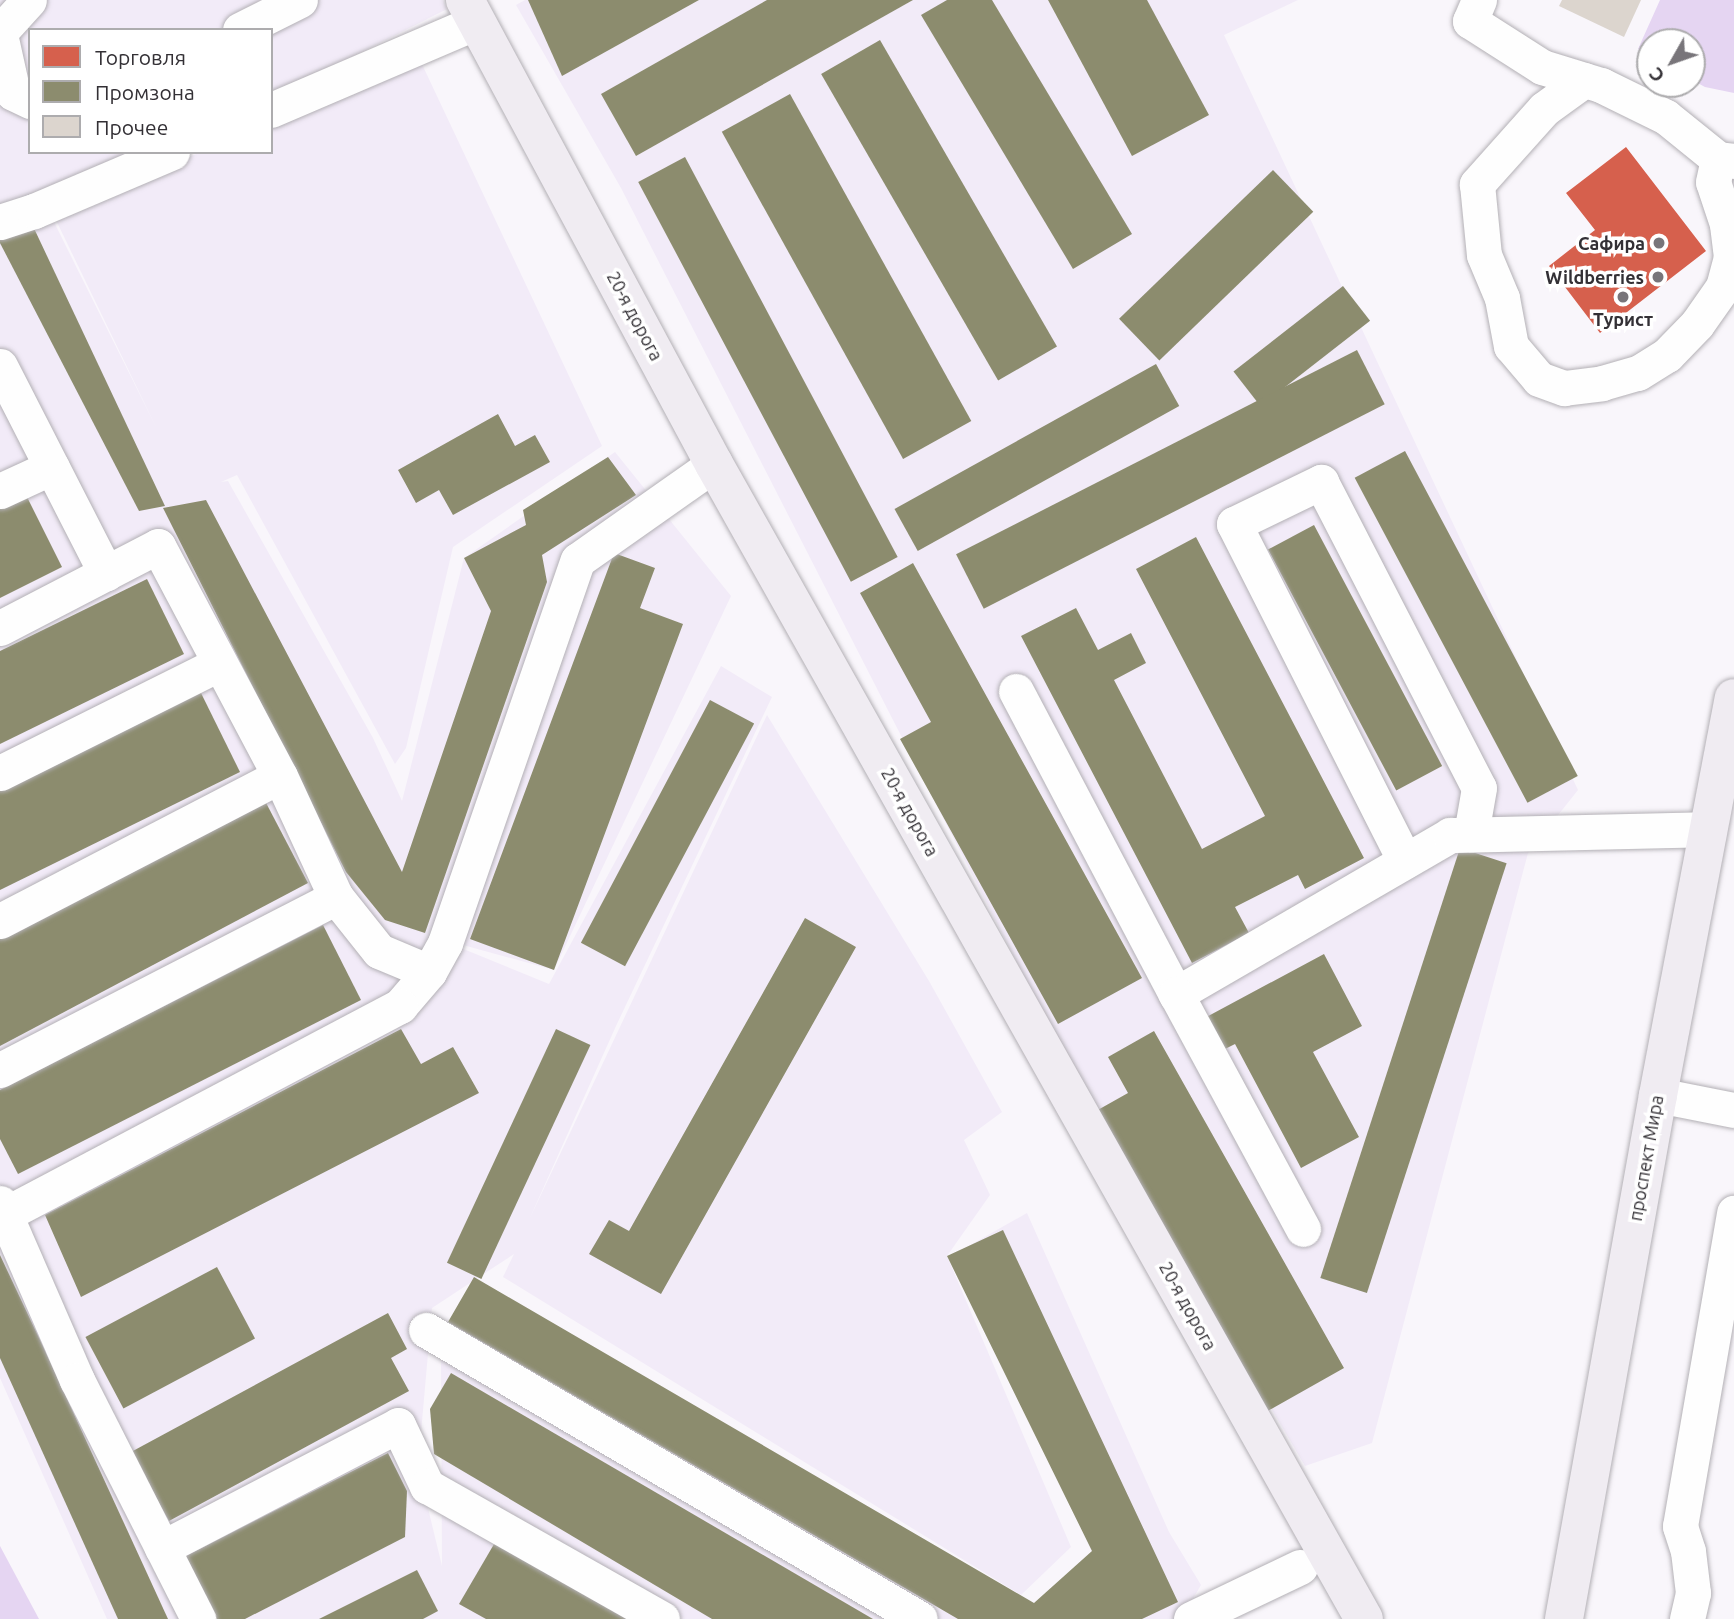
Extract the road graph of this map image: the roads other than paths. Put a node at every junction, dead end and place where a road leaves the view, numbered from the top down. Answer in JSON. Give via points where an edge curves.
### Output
{"nodes":[{"id":1,"x":29,"y":0,"type":"edge"},
{"id":2,"x":300,"y":0,"type":"edge"},
{"id":3,"x":1479,"y":0,"type":"edge"},
{"id":4,"x":474,"y":8,"type":"edge"},
{"id":5,"x":244,"y":28,"type":"edge"},
{"id":6,"x":0,"y":33,"type":"edge"},
{"id":7,"x":1584,"y":80,"type":"junction"},
{"id":8,"x":28,"y":100,"type":"edge"},
{"id":9,"x":273,"y":109,"type":"edge"},
{"id":10,"x":167,"y":154,"type":"edge"},
{"id":11,"x":1726,"y":160,"type":"edge"},
{"id":12,"x":0,"y":222,"type":"edge"},
{"id":13,"x":0,"y":366,"type":"edge"},
{"id":14,"x":714,"y":464,"type":"junction"},
{"id":15,"x":52,"y":467,"type":"junction"},
{"id":16,"x":0,"y":491,"type":"edge"},
{"id":17,"x":106,"y":573,"type":"junction"},
{"id":18,"x":0,"y":628,"type":"edge"},
{"id":19,"x":219,"y":664,"type":"junction"},
{"id":20,"x":1016,"y":691,"type":"dead end"},
{"id":21,"x":1734,"y":698,"type":"edge"},
{"id":22,"x":0,"y":773,"type":"edge"},
{"id":23,"x":280,"y":776,"type":"junction"},
{"id":24,"x":1709,"y":829,"type":"junction"},
{"id":25,"x":1471,"y":834,"type":"junction"},
{"id":26,"x":1405,"y":861,"type":"junction"},
{"id":27,"x":336,"y":897,"type":"junction"},
{"id":28,"x":0,"y":920,"type":"edge"},
{"id":29,"x":429,"y":972,"type":"junction"},
{"id":30,"x":1176,"y":994,"type":"junction"},
{"id":31,"x":0,"y":1070,"type":"edge"},
{"id":32,"x":1658,"y":1095,"type":"junction"},
{"id":33,"x":1734,"y":1110,"type":"edge"},
{"id":34,"x":3,"y":1208,"type":"edge"},
{"id":35,"x":1734,"y":1213,"type":"edge"},
{"id":36,"x":1303,"y":1229,"type":"dead end"},
{"id":37,"x":426,"y":1330,"type":"dead end"},
{"id":38,"x":162,"y":1548,"type":"junction"},
{"id":39,"x":1300,"y":1567,"type":"dead end"},
{"id":40,"x":1562,"y":1617,"type":"edge"},
{"id":41,"x":198,"y":1619,"type":"edge"},
{"id":42,"x":662,"y":1619,"type":"edge"},
{"id":43,"x":920,"y":1619,"type":"edge"},
{"id":44,"x":1191,"y":1619,"type":"edge"},
{"id":45,"x":1364,"y":1619,"type":"edge"},
{"id":46,"x":1687,"y":1619,"type":"edge"}],
"edges":[{"from":1,"to":6,"type":"lane"},
{"from":2,"to":5,"type":"lane"},
{"from":3,"to":7,"type":"lane","via":[[1470,21],[1542,67]]},
{"from":4,"to":9,"type":"lane"},
{"from":4,"to":14,"type":"main road","name":"20-я дорога"},
{"from":6,"to":8,"type":"lane","via":[[13,93]]},
{"from":7,"to":11,"type":"lane","via":[[1666,117]]},
{"from":7,"to":11,"type":"lane","via":[[1544,109],[1477,184],[1484,255],[1502,298],[1511,346],[1539,379],[1564,388],[1638,373],[1667,355],[1697,324],[1723,287],[1731,257],[1727,224],[1713,182]]},
{"from":10,"to":12,"type":"lane"},
{"from":13,"to":15,"type":"lane"},
{"from":14,"to":29,"type":"lane","via":[[578,560],[445,943]]},
{"from":14,"to":45,"type":"main road","name":"20-я дорога"},
{"from":15,"to":16,"type":"lane"},
{"from":15,"to":17,"type":"lane"},
{"from":17,"to":18,"type":"lane"},
{"from":17,"to":19,"type":"lane","via":[[158,546]]},
{"from":19,"to":22,"type":"lane"},
{"from":19,"to":23,"type":"lane"},
{"from":20,"to":30,"type":"lane"},
{"from":21,"to":24,"type":"main road","name":"проспект Мира"},
{"from":23,"to":27,"type":"lane"},
{"from":23,"to":28,"type":"lane"},
{"from":24,"to":25,"type":"lane"},
{"from":24,"to":32,"type":"main road","name":"проспект Мира"},
{"from":25,"to":26,"type":"lane","via":[[1450,835]]},
{"from":25,"to":26,"type":"lane","via":[[1479,788],[1321,482],[1234,524]]},
{"from":26,"to":30,"type":"lane"},
{"from":27,"to":29,"type":"lane","via":[[379,951]]},
{"from":27,"to":31,"type":"lane"},
{"from":29,"to":34,"type":"lane","via":[[400,1006]]},
{"from":30,"to":36,"type":"lane"},
{"from":32,"to":33,"type":"lane"},
{"from":32,"to":40,"type":"main road","name":"проспект Мира"},
{"from":34,"to":38,"type":"lane","via":[[77,1380]]},
{"from":35,"to":46,"type":"lane","via":[[1680,1526],[1693,1592]]},
{"from":37,"to":43,"type":"lane"},
{"from":38,"to":41,"type":"lane"},
{"from":38,"to":42,"type":"lane","via":[[398,1425],[427,1486]]},
{"from":39,"to":44,"type":"lane"}]}
